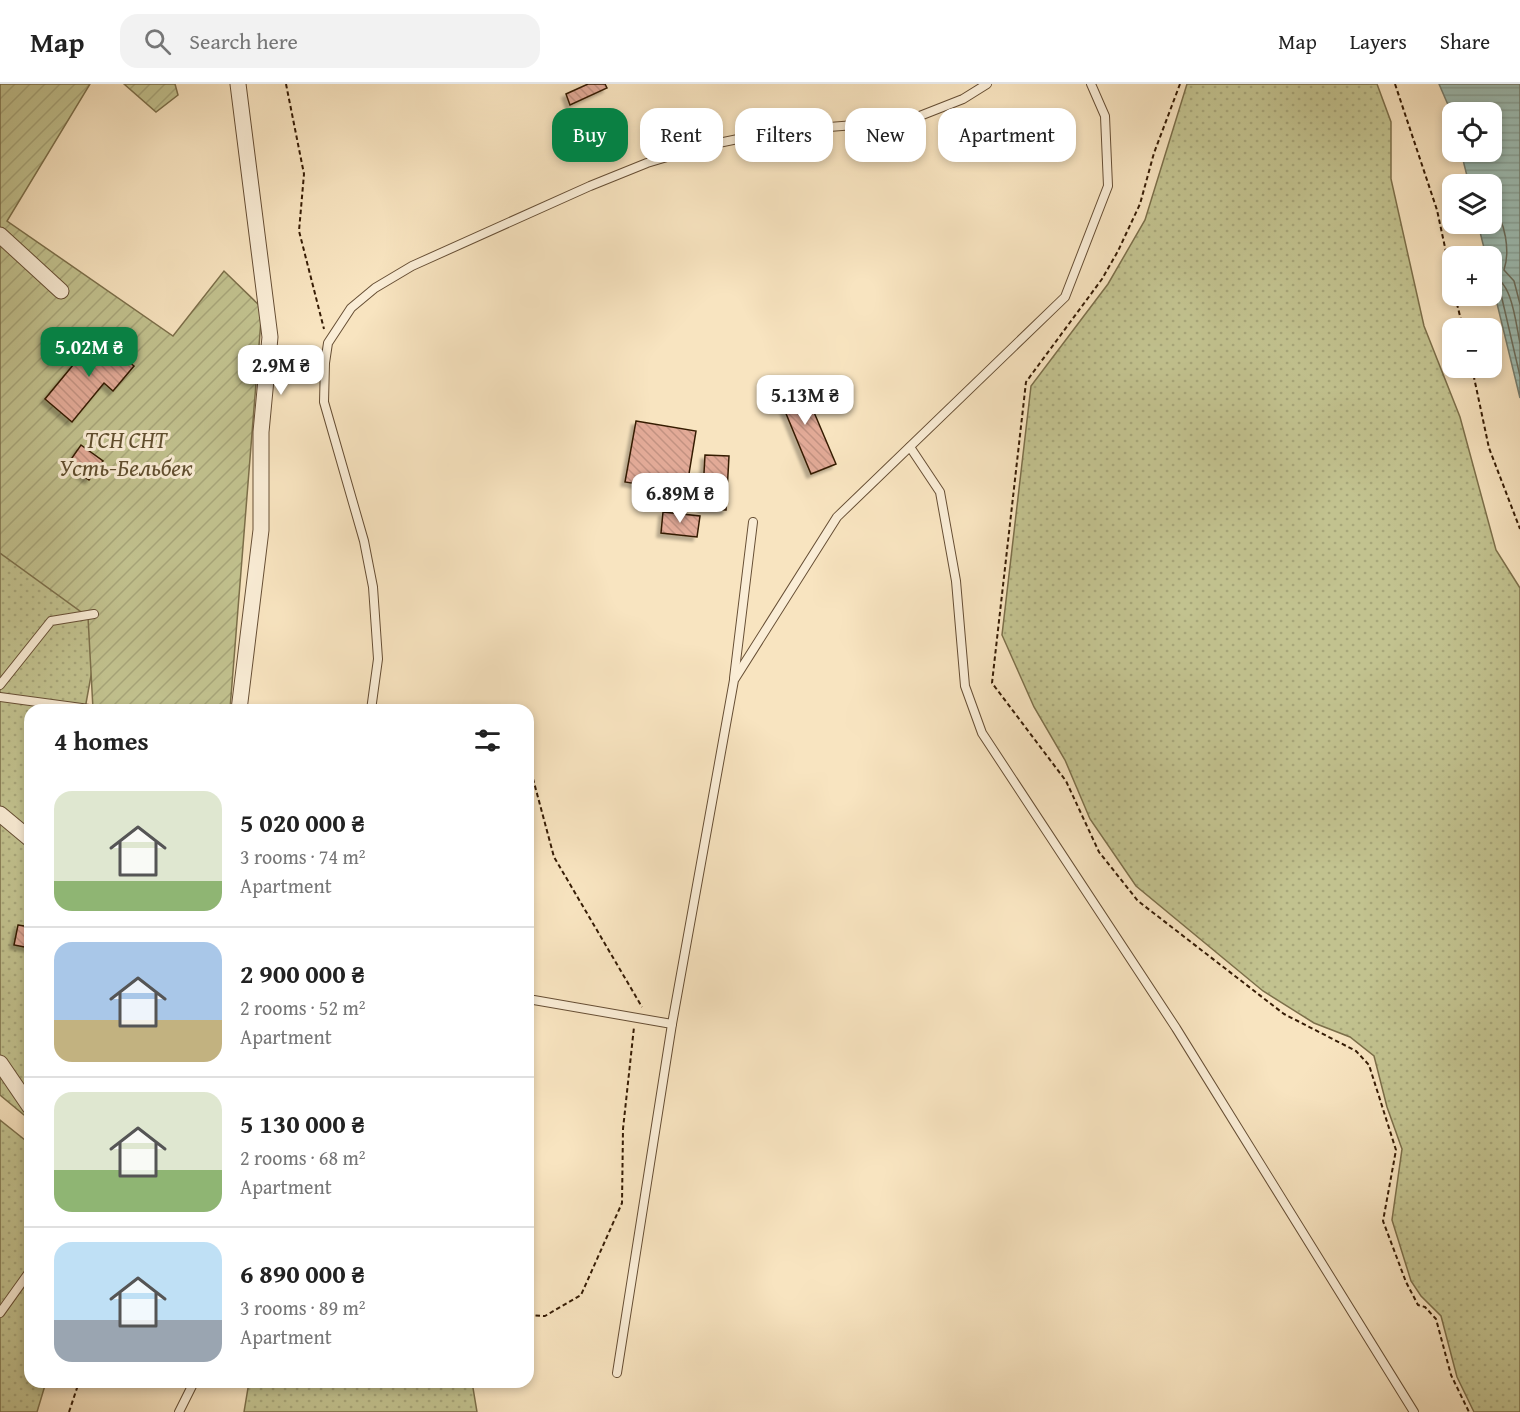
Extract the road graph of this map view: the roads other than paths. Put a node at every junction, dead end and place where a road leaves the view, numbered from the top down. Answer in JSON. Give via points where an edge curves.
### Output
{"nodes":[{"id":1,"x":238,"y":84,"type":"edge"},
{"id":2,"x":987,"y":84,"type":"edge"},
{"id":3,"x":1091,"y":84,"type":"edge"},
{"id":4,"x":0,"y":235,"type":"edge"},
{"id":5,"x":61,"y":291,"type":"dead end"},
{"id":6,"x":910,"y":447,"type":"junction"},
{"id":7,"x":753,"y":522,"type":"dead end"},
{"id":8,"x":94,"y":614,"type":"dead end"},
{"id":9,"x":734,"y":680,"type":"junction"},
{"id":10,"x":0,"y":685,"type":"edge"},
{"id":11,"x":0,"y":697,"type":"edge"},
{"id":12,"x":52,"y":704,"type":"edge"},
{"id":13,"x":240,"y":704,"type":"edge"},
{"id":14,"x":372,"y":704,"type":"edge"},
{"id":15,"x":0,"y":814,"type":"edge"},
{"id":16,"x":24,"y":834,"type":"edge"},
{"id":17,"x":534,"y":1000,"type":"edge"},
{"id":18,"x":672,"y":1024,"type":"junction"},
{"id":19,"x":0,"y":1063,"type":"edge"},
{"id":20,"x":24,"y":1098,"type":"edge"},
{"id":21,"x":24,"y":1279,"type":"edge"},
{"id":22,"x":0,"y":1313,"type":"edge"},
{"id":23,"x":617,"y":1373,"type":"dead end"},
{"id":24,"x":191,"y":1388,"type":"edge"},
{"id":25,"x":179,"y":1412,"type":"edge"},
{"id":26,"x":1414,"y":1412,"type":"edge"}],
"edges":[{"from":1,"to":13,"type":"street","via":[[270,337],[261,432],[261,530]]},
{"from":2,"to":14,"type":"lane","via":[[946,107],[908,121],[766,133],[647,163],[412,266],[351,308],[328,343],[324,402],[373,586],[378,659]]},
{"from":3,"to":6,"type":"lane","via":[[1105,116],[1108,186],[1065,297]]},
{"from":4,"to":5,"type":"street"},
{"from":6,"to":9,"type":"lane","via":[[837,517]]},
{"from":6,"to":26,"type":"lane","via":[[940,492],[956,581],[965,686],[982,733],[1176,1028]]},
{"from":7,"to":9,"type":"lane"},
{"from":8,"to":10,"type":"lane","via":[[51,621]]},
{"from":9,"to":18,"type":"lane"},
{"from":11,"to":12,"type":"lane"},
{"from":15,"to":16,"type":"street"},
{"from":17,"to":18,"type":"lane"},
{"from":18,"to":23,"type":"lane"},
{"from":19,"to":20,"type":"street"},
{"from":21,"to":22,"type":"lane"},
{"from":24,"to":25,"type":"lane"}]}
